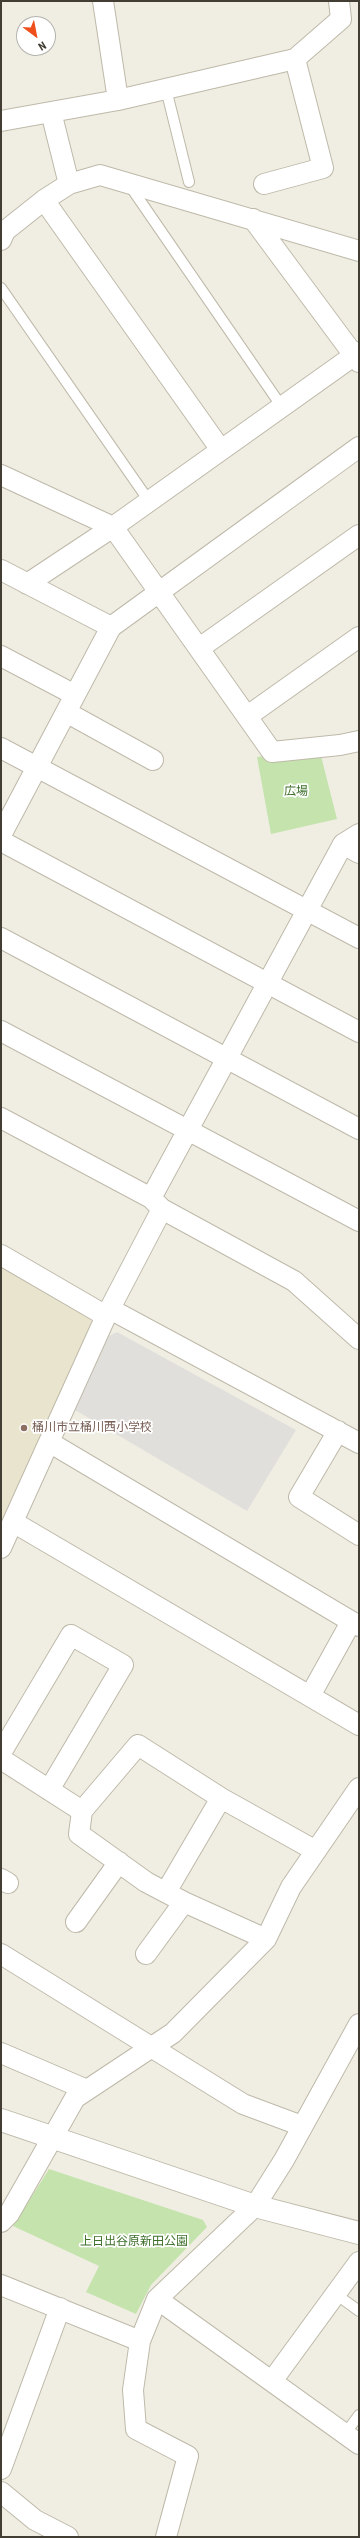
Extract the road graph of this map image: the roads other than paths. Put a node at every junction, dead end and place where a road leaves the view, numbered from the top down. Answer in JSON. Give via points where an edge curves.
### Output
{"nodes":[{"id":1,"x":103,"y":1,"type":"edge"},
{"id":2,"x":339,"y":1,"type":"edge"},
{"id":3,"x":295,"y":59,"type":"junction"},
{"id":4,"x":166,"y":89,"type":"junction"},
{"id":5,"x":118,"y":100,"type":"junction"},
{"id":6,"x":51,"y":112,"type":"junction"},
{"id":7,"x":1,"y":121,"type":"edge"},
{"id":8,"x":188,"y":182,"type":"dead end"},
{"id":9,"x":129,"y":183,"type":"junction"},
{"id":10,"x":69,"y":184,"type":"junction"},
{"id":11,"x":264,"y":184,"type":"dead end"},
{"id":12,"x":44,"y":200,"type":"junction"},
{"id":13,"x":253,"y":219,"type":"junction"},
{"id":14,"x":1,"y":240,"type":"edge"},
{"id":15,"x":359,"y":251,"type":"edge"},
{"id":16,"x":1,"y":288,"type":"edge"},
{"id":17,"x":357,"y":357,"type":"edge"},
{"id":18,"x":282,"y":407,"type":"junction"},
{"id":19,"x":359,"y":447,"type":"edge"},
{"id":20,"x":221,"y":450,"type":"junction"},
{"id":21,"x":1,"y":475,"type":"edge"},
{"id":22,"x":149,"y":501,"type":"junction"},
{"id":23,"x":113,"y":527,"type":"junction"},
{"id":24,"x":359,"y":535,"type":"edge"},
{"id":25,"x":1,"y":570,"type":"edge"},
{"id":26,"x":27,"y":584,"type":"junction"},
{"id":27,"x":161,"y":591,"type":"junction"},
{"id":28,"x":111,"y":626,"type":"junction"},
{"id":29,"x":359,"y":637,"type":"edge"},
{"id":30,"x":201,"y":647,"type":"junction"},
{"id":31,"x":1,"y":656,"type":"edge"},
{"id":32,"x":71,"y":703,"type":"junction"},
{"id":33,"x":249,"y":715,"type":"junction"},
{"id":34,"x":359,"y":732,"type":"edge"},
{"id":35,"x":350,"y":743,"type":"edge"},
{"id":36,"x":1,"y":748,"type":"edge"},
{"id":37,"x":153,"y":760,"type":"dead end"},
{"id":38,"x":37,"y":767,"type":"junction"},
{"id":39,"x":1,"y":835,"type":"edge"},
{"id":40,"x":1,"y":841,"type":"edge"},
{"id":41,"x":354,"y":844,"type":"edge"},
{"id":42,"x":308,"y":912,"type":"junction"},
{"id":43,"x":1,"y":938,"type":"edge"},
{"id":44,"x":359,"y":938,"type":"edge"},
{"id":45,"x":268,"y":985,"type":"junction"},
{"id":46,"x":1,"y":1031,"type":"edge"},
{"id":47,"x":359,"y":1032,"type":"edge"},
{"id":48,"x":227,"y":1059,"type":"junction"},
{"id":49,"x":1,"y":1118,"type":"edge"},
{"id":50,"x":359,"y":1129,"type":"edge"},
{"id":51,"x":188,"y":1130,"type":"junction"},
{"id":52,"x":156,"y":1204,"type":"junction"},
{"id":53,"x":359,"y":1221,"type":"edge"},
{"id":54,"x":1,"y":1255,"type":"edge"},
{"id":55,"x":108,"y":1313,"type":"junction"},
{"id":56,"x":359,"y":1339,"type":"edge"},
{"id":57,"x":338,"y":1431,"type":"junction"},
{"id":58,"x":48,"y":1442,"type":"junction"},
{"id":59,"x":359,"y":1443,"type":"edge"},
{"id":60,"x":13,"y":1522,"type":"junction"},
{"id":61,"x":359,"y":1535,"type":"edge"},
{"id":62,"x":1,"y":1548,"type":"edge"},
{"id":63,"x":355,"y":1624,"type":"edge"},
{"id":64,"x":310,"y":1696,"type":"junction"},
{"id":65,"x":359,"y":1725,"type":"edge"},
{"id":66,"x":1,"y":1753,"type":"edge"},
{"id":67,"x":1,"y":1759,"type":"edge"},
{"id":68,"x":359,"y":1788,"type":"edge"},
{"id":69,"x":49,"y":1790,"type":"junction"},
{"id":70,"x":221,"y":1798,"type":"junction"},
{"id":71,"x":82,"y":1811,"type":"junction"},
{"id":72,"x":316,"y":1852,"type":"junction"},
{"id":73,"x":118,"y":1862,"type":"junction"},
{"id":74,"x":166,"y":1892,"type":"junction"},
{"id":75,"x":184,"y":1902,"type":"junction"},
{"id":76,"x":76,"y":1922,"type":"dead end"},
{"id":77,"x":266,"y":1939,"type":"junction"},
{"id":78,"x":1,"y":1954,"type":"edge"},
{"id":79,"x":146,"y":1954,"type":"dead end"},
{"id":80,"x":359,"y":2024,"type":"edge"},
{"id":81,"x":152,"y":2046,"type":"junction"},
{"id":82,"x":1,"y":2053,"type":"edge"},
{"id":83,"x":87,"y":2090,"type":"junction"},
{"id":84,"x":1,"y":2120,"type":"edge"},
{"id":85,"x":302,"y":2126,"type":"junction"},
{"id":86,"x":52,"y":2137,"type":"junction"},
{"id":87,"x":256,"y":2206,"type":"junction"},
{"id":88,"x":1,"y":2222,"type":"edge"},
{"id":89,"x":359,"y":2233,"type":"edge"},
{"id":90,"x":359,"y":2262,"type":"edge"},
{"id":91,"x":1,"y":2285,"type":"edge"},
{"id":92,"x":337,"y":2294,"type":"junction"},
{"id":93,"x":157,"y":2299,"type":"junction"},
{"id":94,"x":60,"y":2308,"type":"junction"},
{"id":95,"x":359,"y":2311,"type":"edge"},
{"id":96,"x":140,"y":2341,"type":"junction"},
{"id":97,"x":272,"y":2381,"type":"junction"},
{"id":98,"x":359,"y":2414,"type":"edge"},
{"id":99,"x":352,"y":2439,"type":"edge"},
{"id":100,"x":1,"y":2469,"type":"edge"},
{"id":101,"x":1,"y":2492,"type":"edge"},
{"id":102,"x":68,"y":2537,"type":"edge"},
{"id":103,"x":166,"y":2537,"type":"edge"}],
"edges":[{"from":1,"to":5,"type":"street"},
{"from":2,"to":3,"type":"street","via":[[341,19]]},
{"from":3,"to":4,"type":"street"},
{"from":3,"to":11,"type":"street","via":[[324,168]]},
{"from":4,"to":5,"type":"street"},
{"from":4,"to":8,"type":"lane"},
{"from":5,"to":6,"type":"street"},
{"from":6,"to":7,"type":"street"},
{"from":6,"to":10,"type":"street"},
{"from":9,"to":10,"type":"street","via":[[100,175]]},
{"from":9,"to":13,"type":"street"},
{"from":9,"to":18,"type":"lane"},
{"from":10,"to":12,"type":"street"},
{"from":12,"to":14,"type":"street","via":[[5,231]]},
{"from":12,"to":20,"type":"street"},
{"from":13,"to":15,"type":"street"},
{"from":13,"to":17,"type":"street"},
{"from":16,"to":22,"type":"lane"},
{"from":17,"to":18,"type":"street"},
{"from":18,"to":20,"type":"street"},
{"from":19,"to":27,"type":"street"},
{"from":20,"to":22,"type":"street"},
{"from":21,"to":23,"type":"street"},
{"from":22,"to":23,"type":"street"},
{"from":23,"to":26,"type":"street"},
{"from":23,"to":27,"type":"street"},
{"from":24,"to":30,"type":"street"},
{"from":25,"to":26,"type":"street"},
{"from":26,"to":28,"type":"street"},
{"from":27,"to":28,"type":"street"},
{"from":27,"to":30,"type":"street"},
{"from":28,"to":32,"type":"street"},
{"from":29,"to":33,"type":"street"},
{"from":30,"to":33,"type":"street"},
{"from":31,"to":32,"type":"street"},
{"from":32,"to":37,"type":"street"},
{"from":32,"to":38,"type":"street"},
{"from":33,"to":35,"type":"street","via":[[272,752]]},
{"from":34,"to":35,"type":"street"},
{"from":36,"to":38,"type":"street"},
{"from":38,"to":39,"type":"street"},
{"from":38,"to":42,"type":"street"},
{"from":40,"to":45,"type":"street"},
{"from":41,"to":42,"type":"street"},
{"from":42,"to":44,"type":"street"},
{"from":42,"to":45,"type":"street"},
{"from":43,"to":48,"type":"street"},
{"from":45,"to":47,"type":"street"},
{"from":45,"to":48,"type":"street"},
{"from":46,"to":51,"type":"street"},
{"from":48,"to":50,"type":"street"},
{"from":48,"to":51,"type":"street"},
{"from":49,"to":52,"type":"street"},
{"from":51,"to":52,"type":"street"},
{"from":51,"to":53,"type":"street"},
{"from":52,"to":55,"type":"street"},
{"from":52,"to":56,"type":"street","via":[[294,1281]]},
{"from":54,"to":55,"type":"street"},
{"from":55,"to":57,"type":"street"},
{"from":55,"to":58,"type":"street"},
{"from":57,"to":59,"type":"street"},
{"from":57,"to":61,"type":"street","via":[[299,1498]]},
{"from":58,"to":60,"type":"street"},
{"from":58,"to":63,"type":"street"},
{"from":60,"to":62,"type":"street"},
{"from":60,"to":64,"type":"street"},
{"from":63,"to":64,"type":"street"},
{"from":64,"to":65,"type":"street"},
{"from":66,"to":69,"type":"street","via":[[71,1635],[123,1665]]},
{"from":67,"to":69,"type":"street"},
{"from":68,"to":72,"type":"street"},
{"from":69,"to":71,"type":"street"},
{"from":70,"to":71,"type":"street","via":[[138,1745]]},
{"from":70,"to":72,"type":"street"},
{"from":70,"to":74,"type":"street"},
{"from":71,"to":73,"type":"street","via":[[79,1834]]},
{"from":72,"to":77,"type":"street","via":[[292,1887]]},
{"from":73,"to":74,"type":"street","via":[[146,1882]]},
{"from":73,"to":76,"type":"street"},
{"from":74,"to":75,"type":"street"},
{"from":75,"to":77,"type":"street"},
{"from":75,"to":79,"type":"street"},
{"from":77,"to":81,"type":"street","via":[[173,2033]]},
{"from":78,"to":81,"type":"street"},
{"from":80,"to":85,"type":"street"},
{"from":81,"to":83,"type":"street"},
{"from":81,"to":85,"type":"street","via":[[243,2104]]},
{"from":82,"to":83,"type":"street"},
{"from":83,"to":86,"type":"street","via":[[75,2098]]},
{"from":84,"to":86,"type":"street"},
{"from":85,"to":87,"type":"street"},
{"from":86,"to":87,"type":"street"},
{"from":86,"to":88,"type":"street","via":[[9,2214]]},
{"from":87,"to":89,"type":"street"},
{"from":87,"to":93,"type":"street"},
{"from":90,"to":92,"type":"street"},
{"from":91,"to":94,"type":"street"},
{"from":92,"to":95,"type":"lane"},
{"from":92,"to":97,"type":"street"},
{"from":93,"to":96,"type":"street"},
{"from":93,"to":97,"type":"street"},
{"from":94,"to":96,"type":"street"},
{"from":94,"to":100,"type":"street"},
{"from":96,"to":103,"type":"street","via":[[133,2390],[136,2429],[188,2456]]},
{"from":97,"to":99,"type":"street"},
{"from":98,"to":99,"type":"lane"},
{"from":101,"to":102,"type":"street","via":[[35,2520]]}]}
